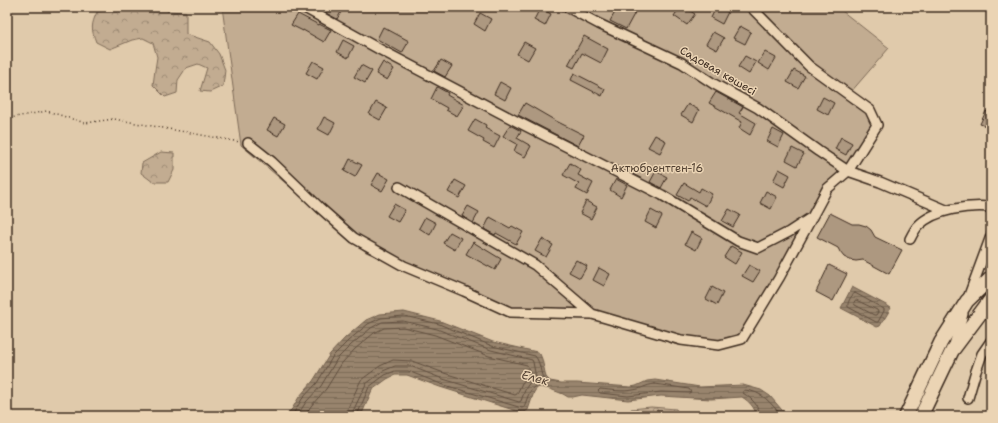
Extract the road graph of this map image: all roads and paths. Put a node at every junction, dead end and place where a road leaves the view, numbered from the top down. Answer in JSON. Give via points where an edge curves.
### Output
{"nodes":[{"id":1,"x":303,"y":7,"type":"edge"},
{"id":2,"x":567,"y":7,"type":"edge"},
{"id":3,"x":751,"y":7,"type":"edge"},
{"id":4,"x":7,"y":121,"type":"edge"},
{"id":5,"x":248,"y":143,"type":"joint"},
{"id":6,"x":848,"y":171,"type":"junction"},
{"id":7,"x":399,"y":187,"type":"dead end"},
{"id":8,"x":991,"y":207,"type":"edge"},
{"id":9,"x":946,"y":210,"type":"junction"},
{"id":10,"x":812,"y":217,"type":"junction"},
{"id":11,"x":991,"y":236,"type":"edge"},
{"id":12,"x":910,"y":239,"type":"dead end"},
{"id":13,"x":991,"y":278,"type":"edge"},
{"id":14,"x":991,"y":299,"type":"edge"},
{"id":15,"x":967,"y":301,"type":"junction"},
{"id":16,"x":592,"y":314,"type":"junction"},
{"id":17,"x":991,"y":340,"type":"edge"},
{"id":18,"x":952,"y":350,"type":"junction"},
{"id":19,"x":968,"y":398,"type":"dead end"},
{"id":20,"x":906,"y":416,"type":"edge"},
{"id":21,"x":921,"y":416,"type":"edge"}],
"edges":[{"from":1,"to":10,"type":"street","via":[[516,121],[662,195],[738,240],[758,248]]},
{"from":2,"to":6,"type":"street","name":"Садовая көшесі","via":[[682,64],[758,108]]},
{"from":3,"to":6,"type":"street","via":[[809,66],[870,110],[877,125]]},
{"from":4,"to":5,"type":"path","via":[[10,118],[47,111],[85,123],[114,119]]},
{"from":5,"to":16,"type":"street","via":[[354,238],[404,266],[510,312]]},
{"from":6,"to":9,"type":"street","name":"Садовая көшесі"},
{"from":6,"to":10,"type":"street","via":[[827,189]]},
{"from":7,"to":16,"type":"street","via":[[535,265]]},
{"from":8,"to":9,"type":"street"},
{"from":9,"to":12,"type":"street","via":[[928,218],[917,227]]},
{"from":10,"to":16,"type":"street","via":[[742,339],[719,345],[680,340]]},
{"from":11,"to":15,"type":"street"},
{"from":13,"to":15,"type":"highway"},
{"from":14,"to":18,"type":"highway"},
{"from":15,"to":18,"type":"street"},
{"from":15,"to":20,"type":"highway","via":[[941,342]]},
{"from":17,"to":19,"type":"street","via":[[982,354]]},
{"from":18,"to":21,"type":"highway"}]}
